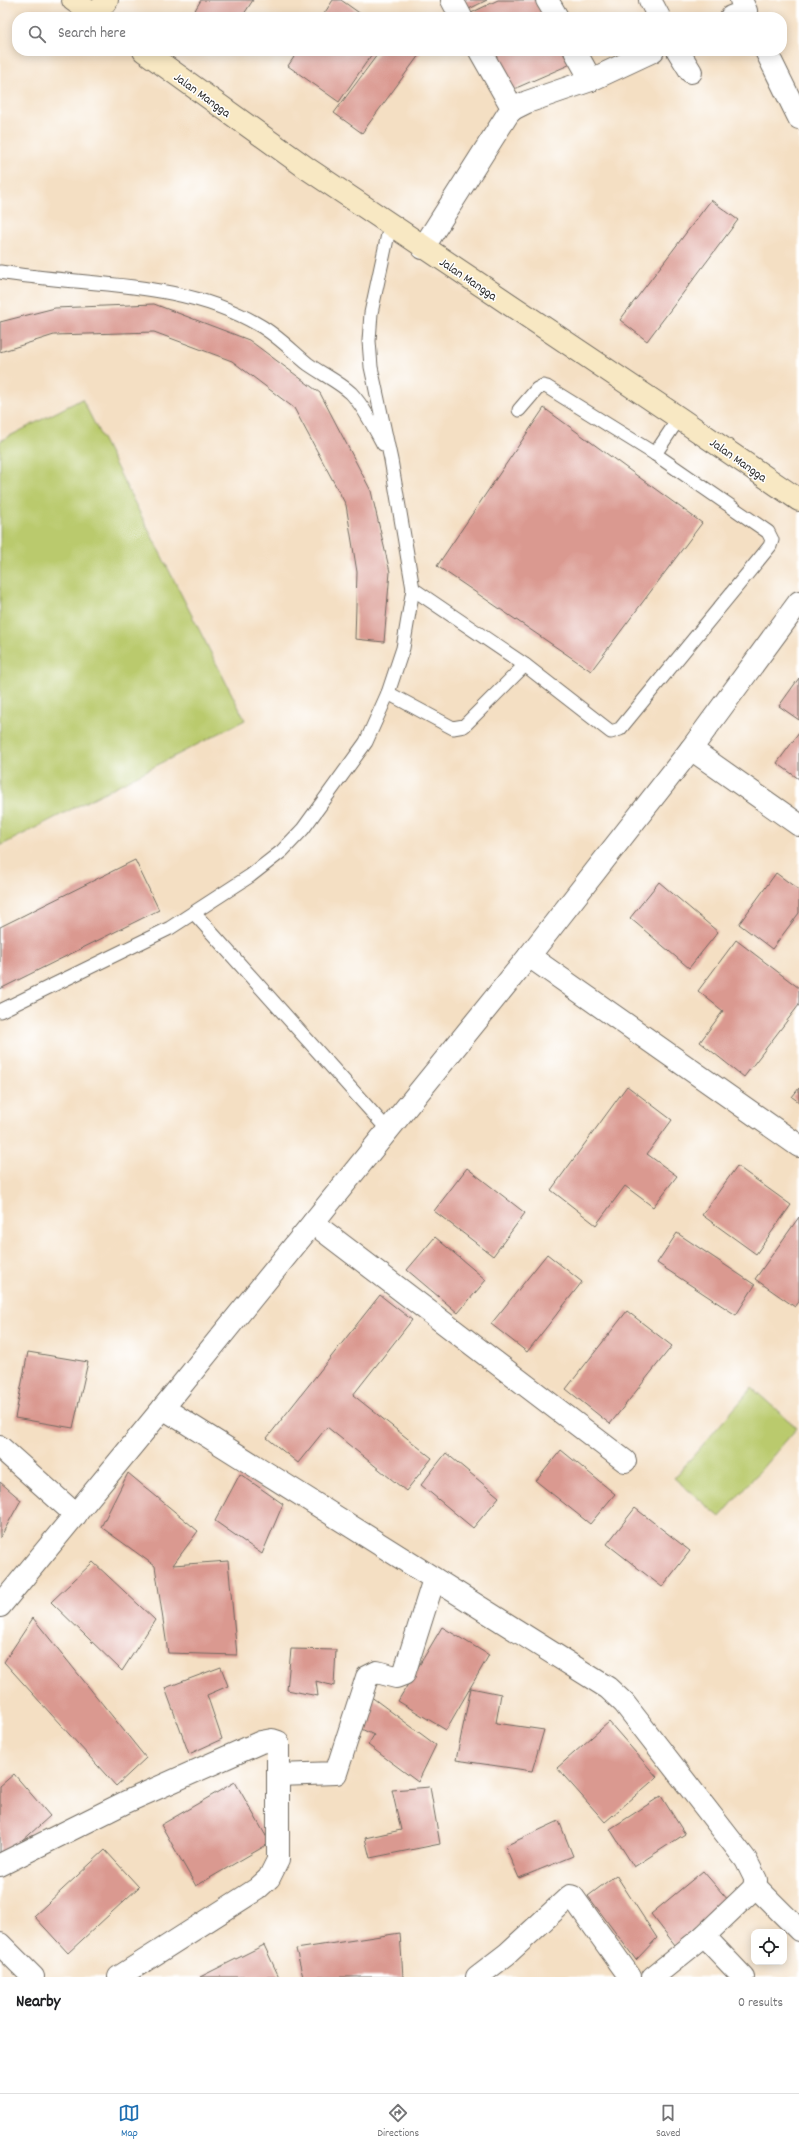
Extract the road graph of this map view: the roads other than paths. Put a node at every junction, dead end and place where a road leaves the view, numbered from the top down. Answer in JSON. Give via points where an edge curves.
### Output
{"nodes":[{"id":1,"x":73,"y":0,"type":"edge"},
{"id":2,"x":452,"y":0,"type":"edge"},
{"id":3,"x":547,"y":0,"type":"edge"},
{"id":4,"x":650,"y":0,"type":"edge"},
{"id":5,"x":100,"y":11,"type":"edge"},
{"id":6,"x":459,"y":12,"type":"edge"},
{"id":7,"x":554,"y":12,"type":"edge"},
{"id":8,"x":656,"y":12,"type":"edge"},
{"id":9,"x":151,"y":56,"type":"edge"},
{"id":10,"x":483,"y":56,"type":"edge"},
{"id":11,"x":578,"y":56,"type":"edge"},
{"id":12,"x":642,"y":56,"type":"edge"},
{"id":13,"x":681,"y":56,"type":"edge"},
{"id":14,"x":768,"y":56,"type":"edge"},
{"id":15,"x":691,"y":72,"type":"dead end"},
{"id":16,"x":591,"y":80,"type":"junction"},
{"id":17,"x":513,"y":109,"type":"junction"},
{"id":18,"x":799,"y":118,"type":"edge"},
{"id":19,"x":390,"y":225,"type":"junction"},
{"id":20,"x":423,"y":248,"type":"junction"},
{"id":21,"x":0,"y":272,"type":"edge"},
{"id":22,"x":519,"y":410,"type":"dead end"},
{"id":23,"x":679,"y":418,"type":"junction"},
{"id":24,"x":655,"y":454,"type":"junction"},
{"id":25,"x":391,"y":460,"type":"junction"},
{"id":26,"x":799,"y":500,"type":"edge"},
{"id":27,"x":413,"y":589,"type":"junction"},
{"id":28,"x":799,"y":602,"type":"edge"},
{"id":29,"x":525,"y":665,"type":"junction"},
{"id":30,"x":388,"y":693,"type":"junction"},
{"id":31,"x":691,"y":749,"type":"junction"},
{"id":32,"x":799,"y":825,"type":"edge"},
{"id":33,"x":194,"y":913,"type":"junction"},
{"id":34,"x":529,"y":956,"type":"junction"},
{"id":35,"x":0,"y":1011,"type":"edge"},
{"id":36,"x":388,"y":1130,"type":"junction"},
{"id":37,"x":799,"y":1146,"type":"edge"},
{"id":38,"x":313,"y":1223,"type":"junction"},
{"id":39,"x":163,"y":1408,"type":"junction"},
{"id":40,"x":0,"y":1447,"type":"edge"},
{"id":41,"x":625,"y":1461,"type":"dead end"},
{"id":42,"x":76,"y":1515,"type":"junction"},
{"id":43,"x":434,"y":1579,"type":"junction"},
{"id":44,"x":0,"y":1606,"type":"edge"},
{"id":45,"x":278,"y":1775,"type":"junction"},
{"id":46,"x":0,"y":1865,"type":"edge"},
{"id":47,"x":754,"y":1886,"type":"junction"},
{"id":48,"x":799,"y":1930,"type":"edge"},
{"id":49,"x":704,"y":1936,"type":"junction"},
{"id":50,"x":0,"y":1944,"type":"edge"},
{"id":51,"x":33,"y":1977,"type":"edge"},
{"id":52,"x":119,"y":1977,"type":"edge"},
{"id":53,"x":477,"y":1977,"type":"edge"},
{"id":54,"x":630,"y":1977,"type":"edge"},
{"id":55,"x":653,"y":1977,"type":"edge"},
{"id":56,"x":743,"y":1977,"type":"edge"}],
"edges":[{"from":1,"to":5,"type":"street"},
{"from":2,"to":6,"type":"street"},
{"from":3,"to":7,"type":"street"},
{"from":4,"to":8,"type":"street"},
{"from":9,"to":19,"type":"street","name":"Jalan Mangga"},
{"from":10,"to":17,"type":"street"},
{"from":11,"to":16,"type":"street"},
{"from":12,"to":16,"type":"street"},
{"from":13,"to":15,"type":"street"},
{"from":14,"to":18,"type":"street"},
{"from":16,"to":17,"type":"street"},
{"from":17,"to":20,"type":"street"},
{"from":19,"to":20,"type":"street","name":"Jalan Mangga"},
{"from":19,"to":25,"type":"lane","via":[[370,313],[369,341],[371,367]]},
{"from":20,"to":23,"type":"street","name":"Jalan Mangga"},
{"from":21,"to":25,"type":"lane","via":[[47,279],[146,287],[207,301],[259,325],[350,393],[373,424]]},
{"from":22,"to":24,"type":"lane","via":[[537,389],[543,386]]},
{"from":23,"to":24,"type":"lane"},
{"from":23,"to":26,"type":"street","name":"Jalan Mangga"},
{"from":24,"to":29,"type":"lane","via":[[768,532],[772,540],[770,546],[620,729],[611,732],[606,730]]},
{"from":25,"to":27,"type":"lane"},
{"from":27,"to":29,"type":"lane"},
{"from":27,"to":30,"type":"lane","via":[[403,648]]},
{"from":28,"to":31,"type":"street"},
{"from":29,"to":30,"type":"lane","via":[[464,726],[458,728],[452,728]]},
{"from":30,"to":33,"type":"lane","via":[[366,742],[303,829],[282,851],[250,876]]},
{"from":31,"to":32,"type":"street"},
{"from":31,"to":34,"type":"street"},
{"from":33,"to":35,"type":"lane","via":[[170,928]]},
{"from":33,"to":36,"type":"lane"},
{"from":34,"to":36,"type":"street"},
{"from":34,"to":37,"type":"street"},
{"from":36,"to":38,"type":"street"},
{"from":38,"to":39,"type":"street"},
{"from":38,"to":41,"type":"street"},
{"from":39,"to":42,"type":"street"},
{"from":39,"to":43,"type":"street"},
{"from":40,"to":42,"type":"street"},
{"from":42,"to":44,"type":"street"},
{"from":43,"to":45,"type":"street","via":[[404,1674],[396,1677],[376,1672],[367,1677],[336,1772]]},
{"from":43,"to":47,"type":"street","via":[[608,1688],[746,1860],[755,1875]]},
{"from":45,"to":46,"type":"street","via":[[278,1742],[261,1742],[126,1802]]},
{"from":45,"to":52,"type":"street","via":[[278,1860],[269,1878],[257,1889]]},
{"from":47,"to":48,"type":"street"},
{"from":47,"to":49,"type":"street"},
{"from":49,"to":55,"type":"street"},
{"from":49,"to":56,"type":"street"},
{"from":50,"to":51,"type":"street"},
{"from":53,"to":54,"type":"street","via":[[507,1954],[570,1896]]}]}
